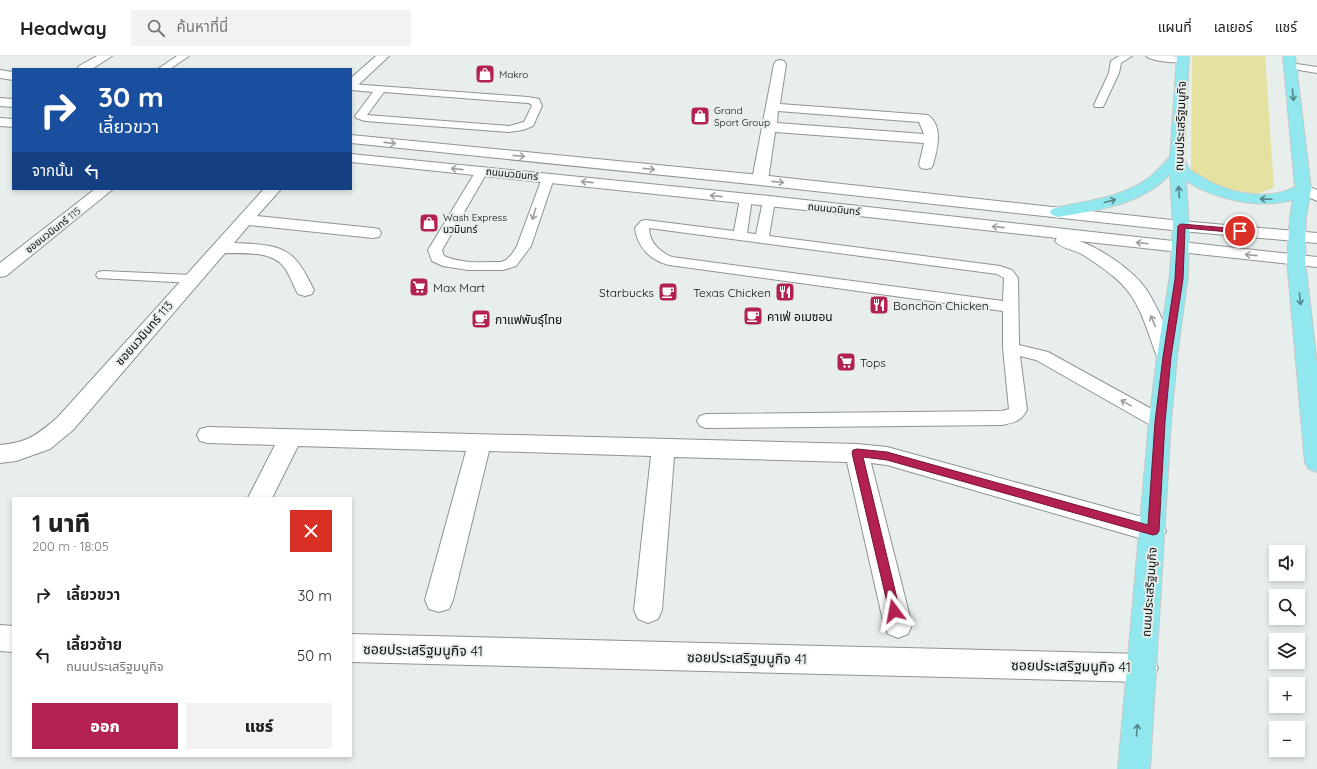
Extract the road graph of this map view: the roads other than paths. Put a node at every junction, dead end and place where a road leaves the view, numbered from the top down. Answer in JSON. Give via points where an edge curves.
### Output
{"nodes":[{"id":1,"x":106,"y":56,"type":"edge"},
{"id":2,"x":184,"y":56,"type":"edge"},
{"id":3,"x":383,"y":56,"type":"edge"},
{"id":4,"x":1127,"y":56,"type":"edge"},
{"id":5,"x":1151,"y":56,"type":"edge"},
{"id":6,"x":1182,"y":58,"type":"edge"},
{"id":7,"x":1290,"y":61,"type":"edge"},
{"id":8,"x":780,"y":64,"type":"dead end"},
{"id":9,"x":85,"y":68,"type":"edge"},
{"id":10,"x":165,"y":68,"type":"edge"},
{"id":11,"x":1317,"y":70,"type":"edge"},
{"id":12,"x":0,"y":74,"type":"edge"},
{"id":13,"x":12,"y":76,"type":"edge"},
{"id":14,"x":352,"y":85,"type":"edge"},
{"id":15,"x":352,"y":86,"type":"edge"},
{"id":16,"x":381,"y":89,"type":"junction"},
{"id":17,"x":0,"y":102,"type":"edge"},
{"id":18,"x":12,"y":103,"type":"edge"},
{"id":19,"x":1099,"y":105,"type":"dead end"},
{"id":20,"x":772,"y":107,"type":"junction"},
{"id":21,"x":0,"y":122,"type":"edge"},
{"id":22,"x":12,"y":123,"type":"edge"},
{"id":23,"x":769,"y":127,"type":"junction"},
{"id":24,"x":352,"y":139,"type":"edge"},
{"id":25,"x":932,"y":139,"type":"junction"},
{"id":26,"x":352,"y":158,"type":"edge"},
{"id":27,"x":1176,"y":158,"type":"junction"},
{"id":28,"x":926,"y":165,"type":"dead end"},
{"id":29,"x":482,"y":171,"type":"junction"},
{"id":30,"x":548,"y":178,"type":"junction"},
{"id":31,"x":760,"y":180,"type":"junction"},
{"id":32,"x":104,"y":190,"type":"edge"},
{"id":33,"x":272,"y":190,"type":"edge"},
{"id":34,"x":1310,"y":193,"type":"edge"},
{"id":35,"x":746,"y":199,"type":"junction"},
{"id":36,"x":769,"y":201,"type":"junction"},
{"id":37,"x":1058,"y":212,"type":"junction"},
{"id":38,"x":245,"y":220,"type":"junction"},
{"id":39,"x":1181,"y":226,"type":"junction"},
{"id":40,"x":1037,"y":231,"type":"junction"},
{"id":41,"x":373,"y":233,"type":"dead end"},
{"id":42,"x":740,"y":236,"type":"junction"},
{"id":43,"x":1298,"y":236,"type":"junction"},
{"id":44,"x":1317,"y":238,"type":"edge"},
{"id":45,"x":762,"y":239,"type":"junction"},
{"id":46,"x":220,"y":247,"type":"junction"},
{"id":47,"x":1181,"y":248,"type":"junction"},
{"id":48,"x":1296,"y":260,"type":"junction"},
{"id":49,"x":1317,"y":262,"type":"edge"},
{"id":50,"x":0,"y":272,"type":"edge"},
{"id":51,"x":103,"y":275,"type":"dead end"},
{"id":52,"x":192,"y":279,"type":"junction"},
{"id":53,"x":305,"y":290,"type":"dead end"},
{"id":54,"x":1011,"y":307,"type":"junction"},
{"id":55,"x":1011,"y":348,"type":"junction"},
{"id":56,"x":1167,"y":357,"type":"junction"},
{"id":57,"x":706,"y":421,"type":"dead end"},
{"id":58,"x":1160,"y":422,"type":"junction"},
{"id":59,"x":208,"y":435,"type":"dead end"},
{"id":60,"x":291,"y":437,"type":"junction"},
{"id":61,"x":480,"y":443,"type":"junction"},
{"id":62,"x":663,"y":448,"type":"junction"},
{"id":63,"x":857,"y":453,"type":"junction"},
{"id":64,"x":0,"y":454,"type":"edge"},
{"id":65,"x":1317,"y":463,"type":"edge"},
{"id":66,"x":261,"y":497,"type":"edge"},
{"id":67,"x":1153,"y":531,"type":"junction"},
{"id":68,"x":439,"y":600,"type":"dead end"},
{"id":69,"x":648,"y":610,"type":"dead end"},
{"id":70,"x":898,"y":625,"type":"dead end"},
{"id":71,"x":0,"y":638,"type":"edge"},
{"id":72,"x":12,"y":639,"type":"edge"},
{"id":73,"x":352,"y":648,"type":"edge"},
{"id":74,"x":1143,"y":668,"type":"junction"},
{"id":75,"x":1134,"y":769,"type":"edge"}],
"edges":[{"from":1,"to":9,"type":"street"},
{"from":2,"to":10,"type":"lane"},
{"from":3,"to":14,"type":"street"},
{"from":4,"to":19,"type":"lane","via":[[1116,61],[1114,73]]},
{"from":5,"to":6,"type":"lane"},
{"from":6,"to":27,"type":"main road","name":"ถนนประเสริฐมนูกิจ"},
{"from":7,"to":11,"type":"lane"},
{"from":7,"to":34,"type":"main road","one_way":true},
{"from":8,"to":20,"type":"street"},
{"from":12,"to":13,"type":"street"},
{"from":15,"to":16,"type":"lane"},
{"from":16,"to":16,"type":"lane","via":[[528,100],[535,102],[536,106],[529,124],[509,129],[360,116]]},
{"from":17,"to":18,"type":"street"},
{"from":20,"to":23,"type":"street"},
{"from":20,"to":25,"type":"street","via":[[917,117],[927,121]]},
{"from":21,"to":22,"type":"street"},
{"from":23,"to":25,"type":"street"},
{"from":23,"to":31,"type":"street"},
{"from":24,"to":31,"type":"street","name":"ถนนนวมินทร์","one_way":true},
{"from":25,"to":28,"type":"street"},
{"from":29,"to":26,"type":"street","name":"ถนนนวมินทร์","one_way":true},
{"from":34,"to":27,"type":"main road","one_way":true,"via":[[1270,199],[1238,197],[1205,186],[1183,172]]},
{"from":37,"to":27,"type":"main road","one_way":true,"via":[[1103,203],[1137,192],[1154,182]]},
{"from":39,"to":27,"type":"main road","name":"ถนนประเสริฐมนูกิจ","one_way":true},
{"from":29,"to":30,"type":"street","name":"ถนนนวมินทร์"},
{"from":30,"to":29,"type":"lane","one_way":true,"via":[[518,258],[502,266],[448,263],[437,258],[435,250]]},
{"from":35,"to":30,"type":"street","name":"ถนนนวมินทร์","one_way":true},
{"from":31,"to":37,"type":"street","name":"ถนนนวมินทร์","one_way":true},
{"from":32,"to":50,"type":"street","name":"ซอยนวมินทร์ 115"},
{"from":33,"to":38,"type":"street","name":"ซอยนวมินทร์ 113"},
{"from":34,"to":43,"type":"main road","via":[[1298,217]]},
{"from":35,"to":36,"type":"street","name":"ถนนนวมินทร์"},
{"from":35,"to":42,"type":"lane"},
{"from":40,"to":36,"type":"street","name":"ถนนนวมินทร์","one_way":true},
{"from":36,"to":45,"type":"lane"},
{"from":37,"to":39,"type":"street","name":"ถนนนวมินทร์"},
{"from":38,"to":41,"type":"street"},
{"from":38,"to":46,"type":"street","name":"ซอยนวมินทร์ 113"},
{"from":39,"to":43,"type":"street","name":"ถนนนวมินทร์"},
{"from":39,"to":47,"type":"main road","name":"ถนนประเสริฐมนูกิจ"},
{"from":47,"to":40,"type":"street","name":"ถนนนวมินทร์","one_way":true},
{"from":56,"to":40,"type":"street","one_way":true,"via":[[1138,291],[1114,268],[1086,249]]},
{"from":42,"to":45,"type":"lane"},
{"from":42,"to":54,"type":"lane","via":[[646,224],[642,228],[644,238],[651,249],[659,257],[669,261]]},
{"from":43,"to":44,"type":"street","name":"ถนนนวมินทร์"},
{"from":43,"to":48,"type":"main road"},
{"from":45,"to":54,"type":"lane","via":[[1000,270],[1011,278]]},
{"from":46,"to":52,"type":"street","name":"ซอยนวมินทร์ 113"},
{"from":46,"to":53,"type":"street","via":[[279,254],[287,260]]},
{"from":48,"to":47,"type":"street","name":"ถนนนวมินทร์","one_way":true},
{"from":47,"to":56,"type":"main road","name":"ถนนประเสริฐมนูกิจ"},
{"from":48,"to":49,"type":"street","name":"ถนนนวมินทร์"},
{"from":48,"to":65,"type":"main road","one_way":true},
{"from":51,"to":52,"type":"lane"},
{"from":52,"to":64,"type":"street","name":"ซอยนวมินทร์ 113","via":[[65,424],[42,443],[16,452]]},
{"from":54,"to":55,"type":"lane"},
{"from":55,"to":57,"type":"lane","via":[[1018,410],[1013,416]]},
{"from":58,"to":55,"type":"lane","one_way":true,"via":[[1042,356]]},
{"from":56,"to":58,"type":"main road","name":"ถนนประเสริฐมนูกิจ"},
{"from":58,"to":67,"type":"main road","name":"ถนนประเสริฐมนูกิจ"},
{"from":59,"to":60,"type":"street"},
{"from":60,"to":61,"type":"street"},
{"from":60,"to":66,"type":"street"},
{"from":61,"to":62,"type":"street"},
{"from":61,"to":68,"type":"street"},
{"from":62,"to":63,"type":"street"},
{"from":62,"to":69,"type":"street"},
{"from":63,"to":67,"type":"street","via":[[887,456]]},
{"from":63,"to":70,"type":"street"},
{"from":67,"to":74,"type":"main road","name":"ถนนประเสริฐมนูกิจ"},
{"from":71,"to":72,"type":"street"},
{"from":73,"to":74,"type":"street","name":"ซอยประเสริฐมนูกิจ 41"},
{"from":75,"to":74,"type":"main road","name":"ถนนประเสริฐมนูกิจ","one_way":true}]}
